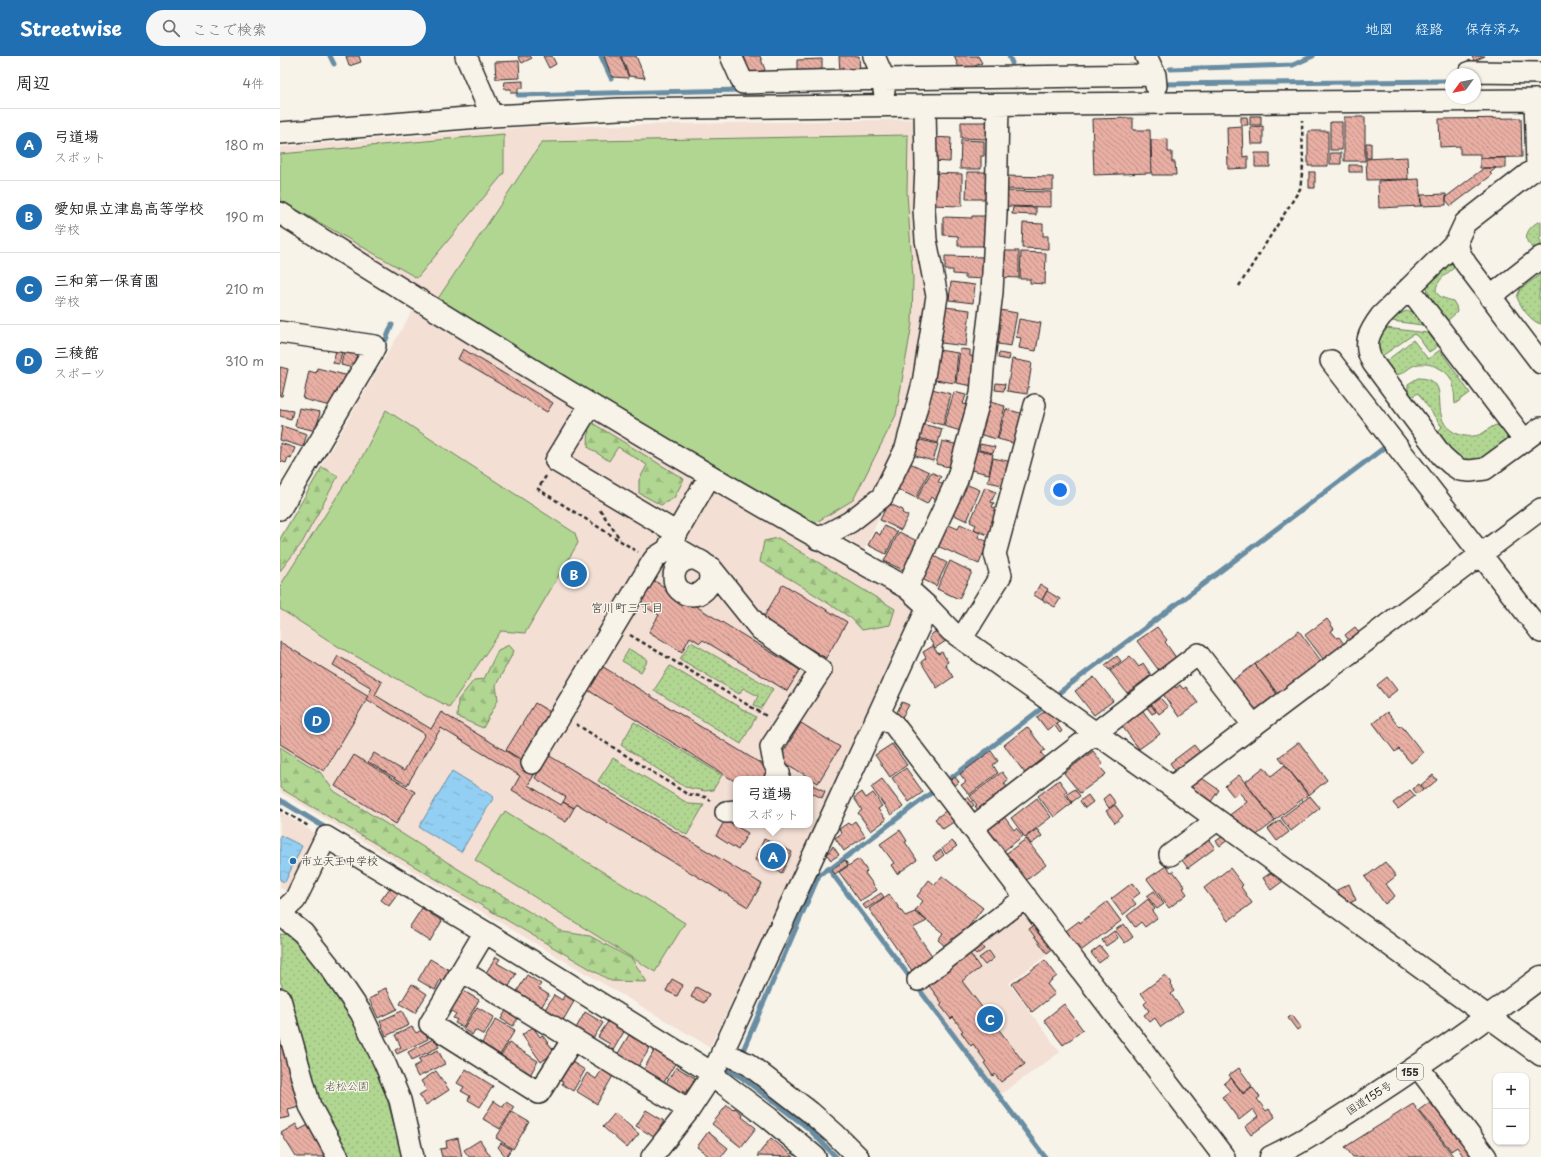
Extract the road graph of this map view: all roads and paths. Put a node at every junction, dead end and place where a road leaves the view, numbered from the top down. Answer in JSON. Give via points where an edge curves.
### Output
{"nodes":[{"id":1,"x":466,"y":56,"type":"edge"},
{"id":2,"x":731,"y":56,"type":"edge"},
{"id":3,"x":874,"y":56,"type":"edge"},
{"id":4,"x":1146,"y":56,"type":"edge"},
{"id":5,"x":1481,"y":72,"type":"edge"},
{"id":6,"x":1541,"y":73,"type":"edge"},
{"id":7,"x":1156,"y":87,"type":"junction"},
{"id":8,"x":884,"y":90,"type":"junction"},
{"id":9,"x":1445,"y":99,"type":"edge"},
{"id":10,"x":1481,"y":99,"type":"edge"},
{"id":11,"x":1538,"y":100,"type":"edge"},
{"id":12,"x":1301,"y":102,"type":"junction"},
{"id":13,"x":925,"y":105,"type":"junction"},
{"id":14,"x":998,"y":105,"type":"junction"},
{"id":15,"x":492,"y":116,"type":"junction"},
{"id":16,"x":280,"y":133,"type":"edge"},
{"id":17,"x":1539,"y":166,"type":"edge"},
{"id":18,"x":280,"y":213,"type":"edge"},
{"id":19,"x":1458,"y":240,"type":"junction"},
{"id":20,"x":1541,"y":257,"type":"edge"},
{"id":21,"x":1239,"y":286,"type":"dead end"},
{"id":22,"x":1409,"y":288,"type":"junction"},
{"id":23,"x":1490,"y":297,"type":"junction"},
{"id":24,"x":280,"y":332,"type":"edge"},
{"id":25,"x":1539,"y":358,"type":"edge"},
{"id":26,"x":1331,"y":361,"type":"dead end"},
{"id":27,"x":590,"y":405,"type":"junction"},
{"id":28,"x":1035,"y":405,"type":"dead end"},
{"id":29,"x":1541,"y":428,"type":"edge"},
{"id":30,"x":1524,"y":440,"type":"junction"},
{"id":31,"x":556,"y":461,"type":"junction"},
{"id":32,"x":709,"y":477,"type":"junction"},
{"id":33,"x":280,"y":509,"type":"edge"},
{"id":34,"x":1541,"y":509,"type":"edge"},
{"id":35,"x":674,"y":538,"type":"junction"},
{"id":36,"x":818,"y":539,"type":"junction"},
{"id":37,"x":1481,"y":555,"type":"junction"},
{"id":38,"x":653,"y":562,"type":"junction"},
{"id":39,"x":907,"y":588,"type":"junction"},
{"id":40,"x":928,"y":607,"type":"junction"},
{"id":41,"x":614,"y":626,"type":"junction"},
{"id":42,"x":1541,"y":632,"type":"edge"},
{"id":43,"x":962,"y":638,"type":"junction"},
{"id":44,"x":879,"y":714,"type":"junction"},
{"id":45,"x":561,"y":715,"type":"junction"},
{"id":46,"x":1254,"y":726,"type":"junction"},
{"id":47,"x":784,"y":727,"type":"junction"},
{"id":48,"x":1095,"y":733,"type":"junction"},
{"id":49,"x":532,"y":764,"type":"dead end"},
{"id":50,"x":778,"y":776,"type":"edge"},
{"id":51,"x":1172,"y":787,"type":"junction"},
{"id":52,"x":280,"y":809,"type":"edge"},
{"id":53,"x":731,"y":812,"type":"edge"},
{"id":54,"x":1217,"y":820,"type":"junction"},
{"id":55,"x":972,"y":828,"type":"junction"},
{"id":56,"x":326,"y":837,"type":"junction"},
{"id":57,"x":1170,"y":855,"type":"dead end"},
{"id":58,"x":1026,"y":897,"type":"junction"},
{"id":59,"x":280,"y":914,"type":"edge"},
{"id":60,"x":485,"y":932,"type":"junction"},
{"id":61,"x":462,"y":971,"type":"junction"},
{"id":62,"x":1541,"y":977,"type":"edge"},
{"id":63,"x":918,"y":980,"type":"dead end"},
{"id":64,"x":280,"y":999,"type":"edge"},
{"id":65,"x":1489,"y":1016,"type":"junction"},
{"id":66,"x":573,"y":1039,"type":"junction"},
{"id":67,"x":1541,"y":1055,"type":"edge"},
{"id":68,"x":716,"y":1066,"type":"junction"},
{"id":69,"x":1418,"y":1067,"type":"junction"},
{"id":70,"x":690,"y":1110,"type":"junction"},
{"id":71,"x":338,"y":1157,"type":"edge"},
{"id":72,"x":413,"y":1157,"type":"edge"},
{"id":73,"x":652,"y":1157,"type":"edge"},
{"id":74,"x":815,"y":1157,"type":"edge"},
{"id":75,"x":858,"y":1157,"type":"edge"},
{"id":76,"x":1224,"y":1157,"type":"edge"},
{"id":77,"x":1271,"y":1157,"type":"edge"},
{"id":78,"x":1486,"y":1157,"type":"edge"}],
"edges":[{"from":1,"to":15,"type":"street"},
{"from":2,"to":8,"type":"street","via":[[743,83]]},
{"from":3,"to":8,"type":"street"},
{"from":4,"to":7,"type":"street"},
{"from":5,"to":6,"type":"street"},
{"from":7,"to":8,"type":"street"},
{"from":7,"to":12,"type":"street"},
{"from":7,"to":14,"type":"street"},
{"from":8,"to":13,"type":"street"},
{"from":8,"to":15,"type":"street"},
{"from":9,"to":12,"type":"street"},
{"from":10,"to":11,"type":"street"},
{"from":11,"to":17,"type":"street"},
{"from":12,"to":21,"type":"path","via":[[1303,166],[1300,189]]},
{"from":13,"to":14,"type":"street"},
{"from":13,"to":36,"type":"street","via":[[924,209],[926,240],[937,296],[923,383],[906,448],[882,497],[850,522]]},
{"from":14,"to":39,"type":"street","via":[[992,292],[981,394],[957,480]]},
{"from":15,"to":16,"type":"street"},
{"from":17,"to":19,"type":"street","via":[[1465,223]]},
{"from":18,"to":27,"type":"street"},
{"from":19,"to":22,"type":"street"},
{"from":19,"to":23,"type":"street","via":[[1460,254]]},
{"from":20,"to":23,"type":"street"},
{"from":22,"to":30,"type":"street"},
{"from":22,"to":30,"type":"street","via":[[1374,325],[1369,336],[1368,354],[1442,456],[1460,470],[1485,469]]},
{"from":23,"to":25,"type":"street"},
{"from":24,"to":33,"type":"street","via":[[375,346]]},
{"from":26,"to":37,"type":"street"},
{"from":27,"to":31,"type":"street"},
{"from":27,"to":32,"type":"street"},
{"from":28,"to":43,"type":"street","via":[[995,554],[1001,575]]},
{"from":29,"to":30,"type":"street"},
{"from":31,"to":35,"type":"street"},
{"from":31,"to":38,"type":"path","via":[[538,489]]},
{"from":32,"to":35,"type":"street"},
{"from":32,"to":36,"type":"street"},
{"from":34,"to":37,"type":"street"},
{"from":35,"to":38,"type":"street","via":[[667,550]]},
{"from":35,"to":47,"type":"street","via":[[711,568],[760,629],[821,670]]},
{"from":36,"to":39,"type":"street"},
{"from":37,"to":42,"type":"street"},
{"from":37,"to":46,"type":"street"},
{"from":38,"to":41,"type":"street"},
{"from":39,"to":40,"type":"street"},
{"from":40,"to":43,"type":"street","via":[[951,631]]},
{"from":40,"to":44,"type":"street"},
{"from":41,"to":45,"type":"street"},
{"from":41,"to":47,"type":"path"},
{"from":43,"to":48,"type":"street"},
{"from":44,"to":55,"type":"street","via":[[894,725]]},
{"from":44,"to":68,"type":"street"},
{"from":45,"to":49,"type":"street"},
{"from":45,"to":53,"type":"path","via":[[687,794],[705,797]]},
{"from":46,"to":48,"type":"street","via":[[1198,654]]},
{"from":46,"to":51,"type":"street"},
{"from":47,"to":50,"type":"street","via":[[771,747],[779,773]]},
{"from":48,"to":51,"type":"street"},
{"from":48,"to":55,"type":"street"},
{"from":51,"to":54,"type":"street"},
{"from":52,"to":56,"type":"path"},
{"from":54,"to":57,"type":"street"},
{"from":54,"to":65,"type":"street"},
{"from":55,"to":58,"type":"street"},
{"from":56,"to":59,"type":"street","via":[[295,900]]},
{"from":56,"to":60,"type":"street"},
{"from":58,"to":63,"type":"street"},
{"from":58,"to":76,"type":"street"},
{"from":59,"to":72,"type":"street","via":[[303,933],[361,1013],[400,1100]]},
{"from":60,"to":61,"type":"street"},
{"from":60,"to":68,"type":"street"},
{"from":61,"to":66,"type":"street"},
{"from":61,"to":66,"type":"street","via":[[430,1024],[540,1093]]},
{"from":62,"to":65,"type":"highway","name":"国道155号","number":"155"},
{"from":64,"to":71,"type":"street","via":[[310,1106]]},
{"from":65,"to":67,"type":"street"},
{"from":65,"to":69,"type":"highway","name":"国道155号","number":"155"},
{"from":66,"to":70,"type":"street"},
{"from":68,"to":70,"type":"street"},
{"from":68,"to":74,"type":"street","via":[[769,1118]]},
{"from":68,"to":75,"type":"street","via":[[748,1064],[810,1112]]},
{"from":69,"to":77,"type":"highway","name":"国道155号","number":"155"},
{"from":69,"to":78,"type":"street"},
{"from":70,"to":73,"type":"street"}]}
